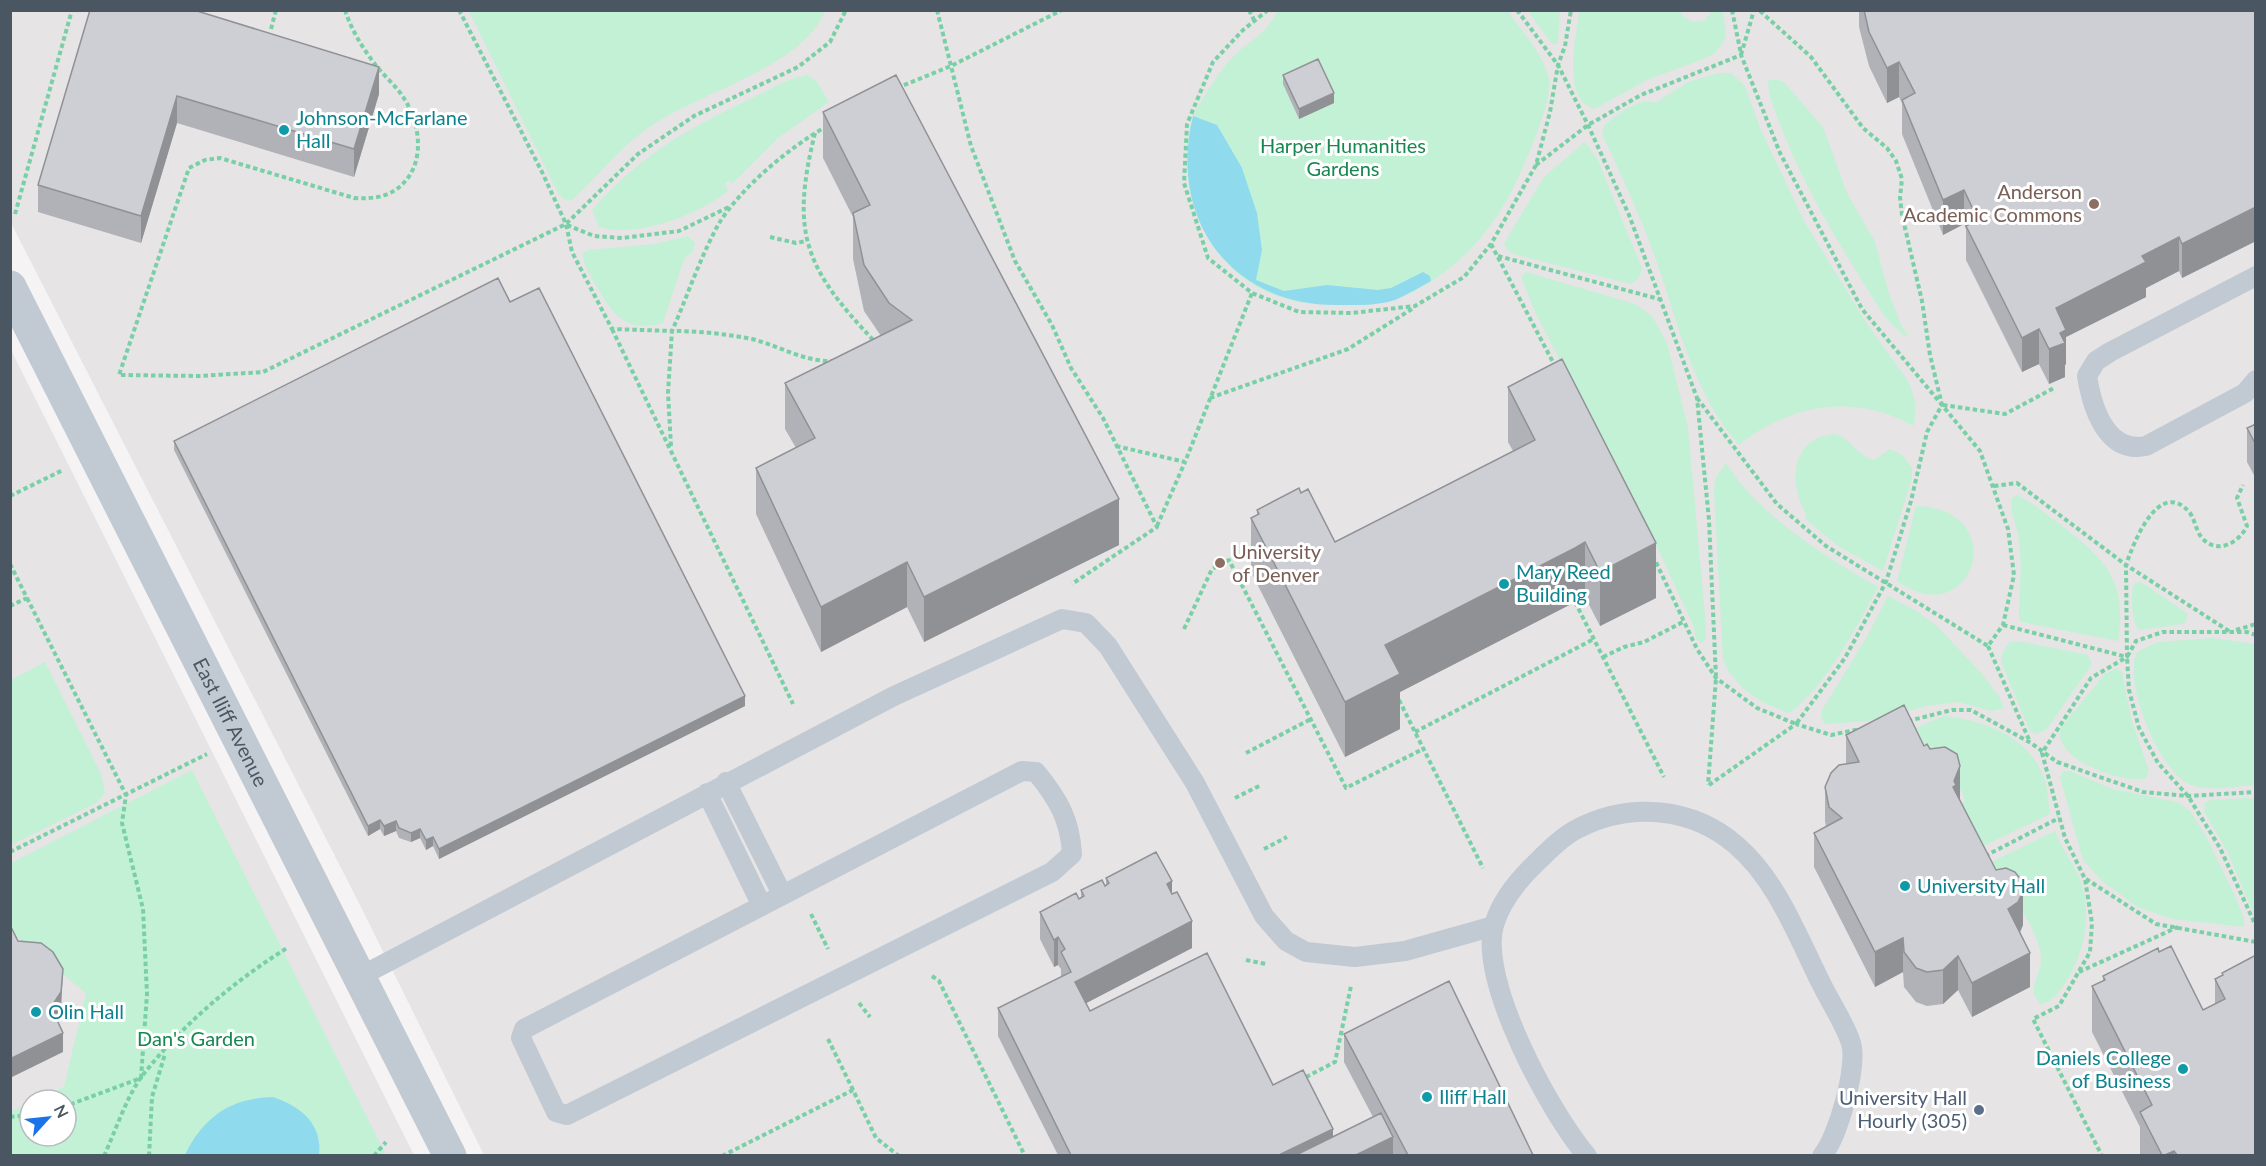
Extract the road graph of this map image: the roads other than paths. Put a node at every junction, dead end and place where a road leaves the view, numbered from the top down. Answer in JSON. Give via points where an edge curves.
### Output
{"nodes":[{"id":1,"x":2254,"y":281,"type":"edge"},
{"id":2,"x":10,"y":287,"type":"edge"},
{"id":3,"x":2256,"y":380,"type":"edge"},
{"id":4,"x":726,"y":782,"type":"junction"},
{"id":5,"x":707,"y":793,"type":"junction"},
{"id":6,"x":782,"y":894,"type":"junction"},
{"id":7,"x":761,"y":904,"type":"junction"},
{"id":8,"x":1494,"y":926,"type":"junction"},
{"id":9,"x":361,"y":976,"type":"junction"},
{"id":10,"x":450,"y":1155,"type":"edge"},
{"id":11,"x":1587,"y":1155,"type":"edge"},
{"id":12,"x":1822,"y":1155,"type":"edge"}],
"edges":[{"from":1,"to":3,"type":"lane","via":[[2110,352],[2096,361],[2086,376],[2091,400],[2106,432],[2133,449],[2146,446],[2245,393]]},
{"from":2,"to":9,"type":"street","name":"East Iliff Avenue"},
{"from":4,"to":5,"type":"lane"},
{"from":4,"to":6,"type":"lane"},
{"from":4,"to":8,"type":"lane","via":[[894,696],[1062,619],[1078,621],[1086,623],[1108,646],[1156,718],[1196,783],[1264,916],[1286,941],[1306,952],[1356,957],[1405,951]]},
{"from":5,"to":7,"type":"lane"},
{"from":5,"to":9,"type":"lane"},
{"from":6,"to":7,"type":"lane"},
{"from":6,"to":7,"type":"lane","via":[[1022,771],[1036,772],[1051,790],[1070,828],[1072,854],[1052,872],[567,1115],[556,1112],[521,1038],[524,1029]]},
{"from":8,"to":11,"type":"lane","via":[[1493,969],[1508,1018],[1548,1094]]},
{"from":8,"to":12,"type":"lane","via":[[1515,883],[1545,854],[1578,828],[1621,812],[1656,812],[1700,820],[1735,844],[1759,868],[1776,894],[1852,1045],[1847,1102]]},
{"from":9,"to":10,"type":"street","name":"East Iliff Avenue"}]}
